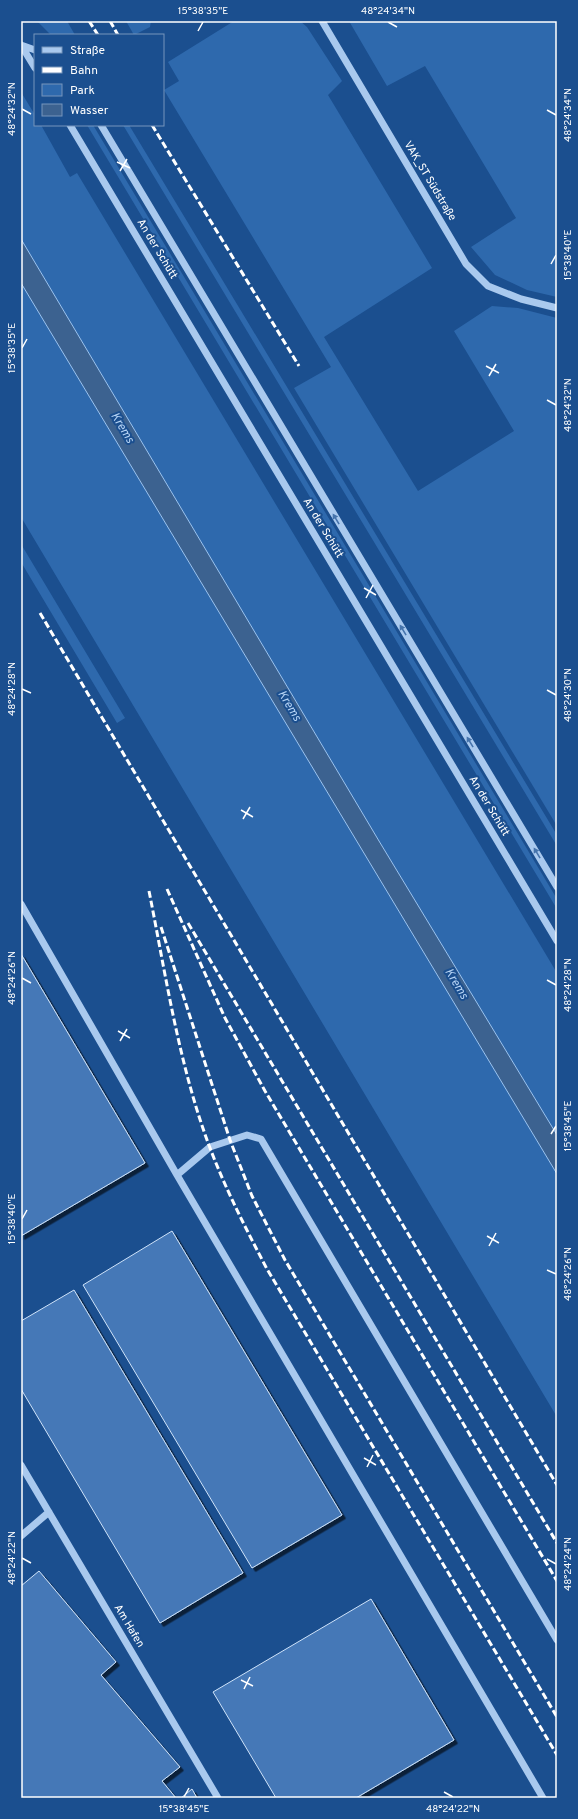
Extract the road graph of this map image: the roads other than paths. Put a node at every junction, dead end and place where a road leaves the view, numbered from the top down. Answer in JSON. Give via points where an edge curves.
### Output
{"nodes":[{"id":1,"x":322,"y":21,"type":"edge"},
{"id":2,"x":21,"y":45,"type":"edge"},
{"id":3,"x":34,"y":50,"type":"edge"},
{"id":4,"x":34,"y":66,"type":"edge"},
{"id":5,"x":71,"y":126,"type":"edge"},
{"id":6,"x":102,"y":126,"type":"edge"},
{"id":7,"x":557,"y":308,"type":"edge"},
{"id":8,"x":557,"y":887,"type":"edge"},
{"id":9,"x":21,"y":904,"type":"edge"},
{"id":10,"x":557,"y":941,"type":"edge"},
{"id":11,"x":177,"y":1175,"type":"junction"},
{"id":12,"x":21,"y":1465,"type":"edge"},
{"id":13,"x":49,"y":1512,"type":"junction"},
{"id":14,"x":21,"y":1536,"type":"edge"},
{"id":15,"x":557,"y":1640,"type":"edge"},
{"id":16,"x":218,"y":1798,"type":"edge"},
{"id":17,"x":543,"y":1798,"type":"edge"}],
"edges":[{"from":1,"to":7,"type":"street","name":"VAK_ST Südstraße","via":[[466,264],[488,286],[521,299]]},
{"from":2,"to":3,"type":"street"},
{"from":2,"to":4,"type":"street"},
{"from":5,"to":10,"type":"street","name":"An der Schütt"},
{"from":8,"to":6,"type":"street","one_way":true},
{"from":9,"to":11,"type":"street"},
{"from":11,"to":15,"type":"street","via":[[210,1147],[247,1135],[260,1139]]},
{"from":11,"to":17,"type":"street"},
{"from":12,"to":13,"type":"street","name":"Am Hafen"},
{"from":13,"to":14,"type":"street"},
{"from":13,"to":16,"type":"street","name":"Am Hafen"}]}
